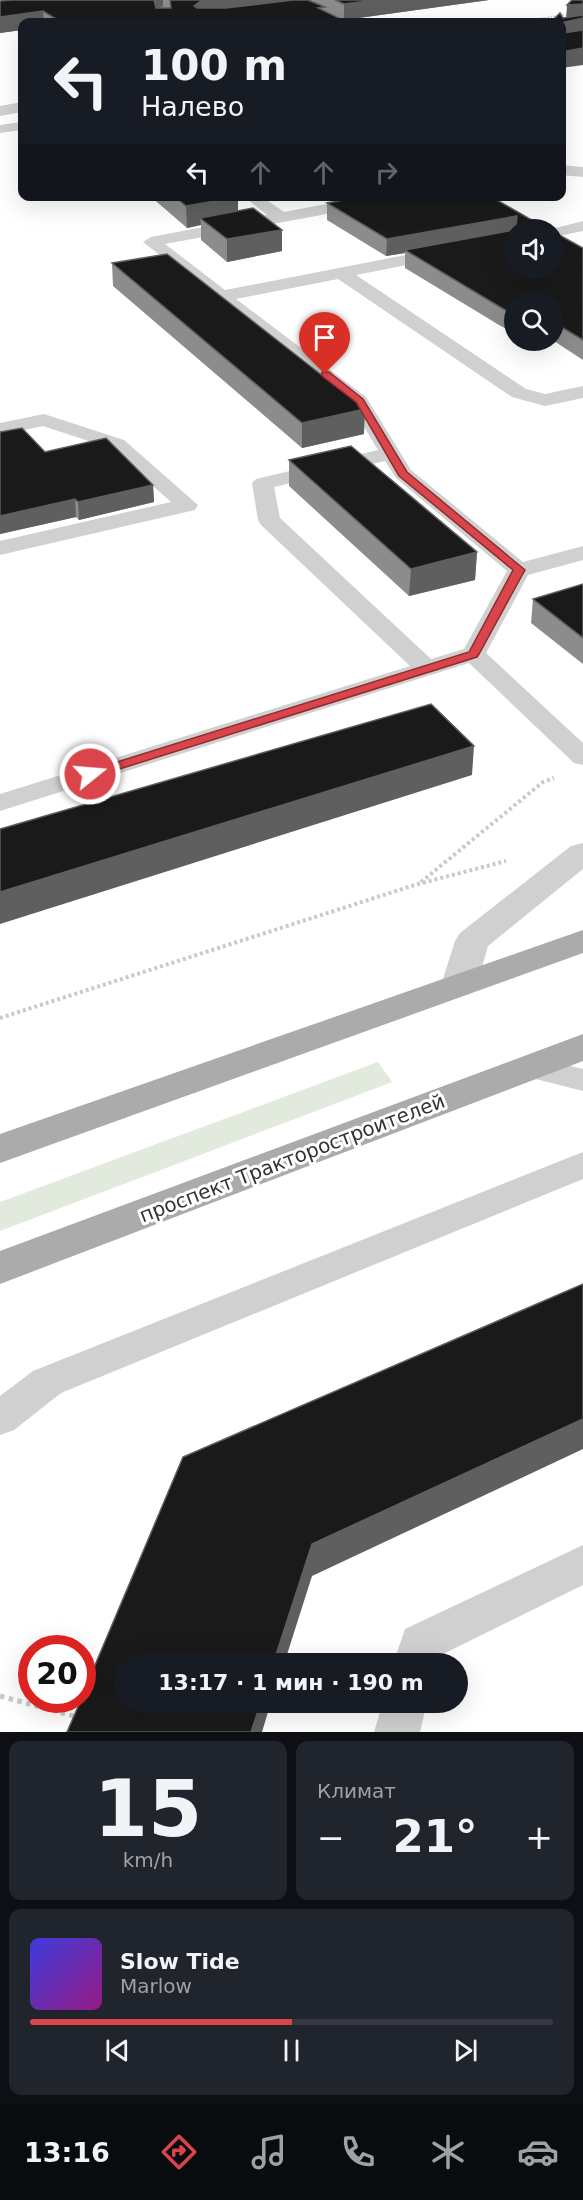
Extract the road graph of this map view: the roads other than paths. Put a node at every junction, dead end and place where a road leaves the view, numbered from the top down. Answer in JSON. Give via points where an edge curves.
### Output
{"nodes":[{"id":1,"x":18,"y":108,"type":"edge"},
{"id":2,"x":0,"y":111,"type":"edge"},
{"id":3,"x":18,"y":127,"type":"edge"},
{"id":4,"x":0,"y":130,"type":"edge"},
{"id":5,"x":18,"y":132,"type":"edge"},
{"id":6,"x":566,"y":170,"type":"edge"},
{"id":7,"x":583,"y":172,"type":"edge"},
{"id":8,"x":257,"y":201,"type":"edge"},
{"id":9,"x":371,"y":201,"type":"edge"},
{"id":10,"x":281,"y":218,"type":"junction"},
{"id":11,"x":583,"y":226,"type":"edge"},
{"id":12,"x":564,"y":230,"type":"edge"},
{"id":13,"x":504,"y":241,"type":"edge"},
{"id":14,"x":343,"y":274,"type":"junction"},
{"id":15,"x":223,"y":296,"type":"junction"},
{"id":16,"x":583,"y":392,"type":"edge"},
{"id":17,"x":0,"y":429,"type":"edge"},
{"id":18,"x":391,"y":453,"type":"junction"},
{"id":19,"x":0,"y":548,"type":"edge"},
{"id":20,"x":583,"y":553,"type":"edge"},
{"id":21,"x":519,"y":570,"type":"junction"},
{"id":22,"x":473,"y":654,"type":"junction"},
{"id":23,"x":427,"y":669,"type":"junction"},
{"id":24,"x":583,"y":757,"type":"edge"},
{"id":25,"x":0,"y":803,"type":"edge"},
{"id":26,"x":583,"y":854,"type":"edge"},
{"id":27,"x":583,"y":941,"type":"edge"},
{"id":28,"x":459,"y":985,"type":"junction"},
{"id":29,"x":583,"y":1047,"type":"edge"},
{"id":30,"x":531,"y":1067,"type":"junction"},
{"id":31,"x":583,"y":1080,"type":"edge"},
{"id":32,"x":0,"y":1149,"type":"edge"},
{"id":33,"x":583,"y":1165,"type":"edge"},
{"id":34,"x":38,"y":1254,"type":"junction"},
{"id":35,"x":0,"y":1268,"type":"edge"},
{"id":36,"x":0,"y":1275,"type":"edge"},
{"id":37,"x":0,"y":1419,"type":"edge"},
{"id":38,"x":583,"y":1564,"type":"edge"},
{"id":39,"x":418,"y":1653,"type":"edge"},
{"id":40,"x":402,"y":1713,"type":"edge"},
{"id":41,"x":397,"y":1732,"type":"edge"}],
"edges":[{"from":1,"to":2,"type":"street"},
{"from":3,"to":4,"type":"lane"},
{"from":4,"to":5,"type":"lane"},
{"from":6,"to":7,"type":"lane"},
{"from":8,"to":10,"type":"lane"},
{"from":9,"to":10,"type":"lane"},
{"from":10,"to":15,"type":"lane","via":[[151,242]]},
{"from":11,"to":12,"type":"lane"},
{"from":13,"to":14,"type":"lane"},
{"from":14,"to":15,"type":"lane"},
{"from":14,"to":16,"type":"lane","via":[[519,393],[545,399]]},
{"from":15,"to":18,"type":"lane","via":[[359,400]]},
{"from":17,"to":19,"type":"lane","via":[[44,420],[117,444],[187,505]]},
{"from":18,"to":21,"type":"lane","via":[[403,474]]},
{"from":18,"to":23,"type":"lane","via":[[263,483],[269,520]]},
{"from":20,"to":21,"type":"lane"},
{"from":21,"to":22,"type":"lane"},
{"from":22,"to":23,"type":"lane"},
{"from":22,"to":24,"type":"lane"},
{"from":23,"to":25,"type":"lane"},
{"from":26,"to":28,"type":"street","via":[[472,941]]},
{"from":27,"to":28,"type":"main road"},
{"from":28,"to":32,"type":"main road"},
{"from":29,"to":30,"type":"main road","name":"проспект Тракторостроителей"},
{"from":30,"to":31,"type":"lane"},
{"from":30,"to":34,"type":"main road","name":"проспект Тракторостроителей"},
{"from":33,"to":37,"type":"lane","via":[[47,1382]]},
{"from":34,"to":35,"type":"main road","name":"проспект Тракторостроителей"},
{"from":34,"to":36,"type":"street"},
{"from":38,"to":39,"type":"lane","via":[[420,1643]]},
{"from":40,"to":41,"type":"lane"}]}
